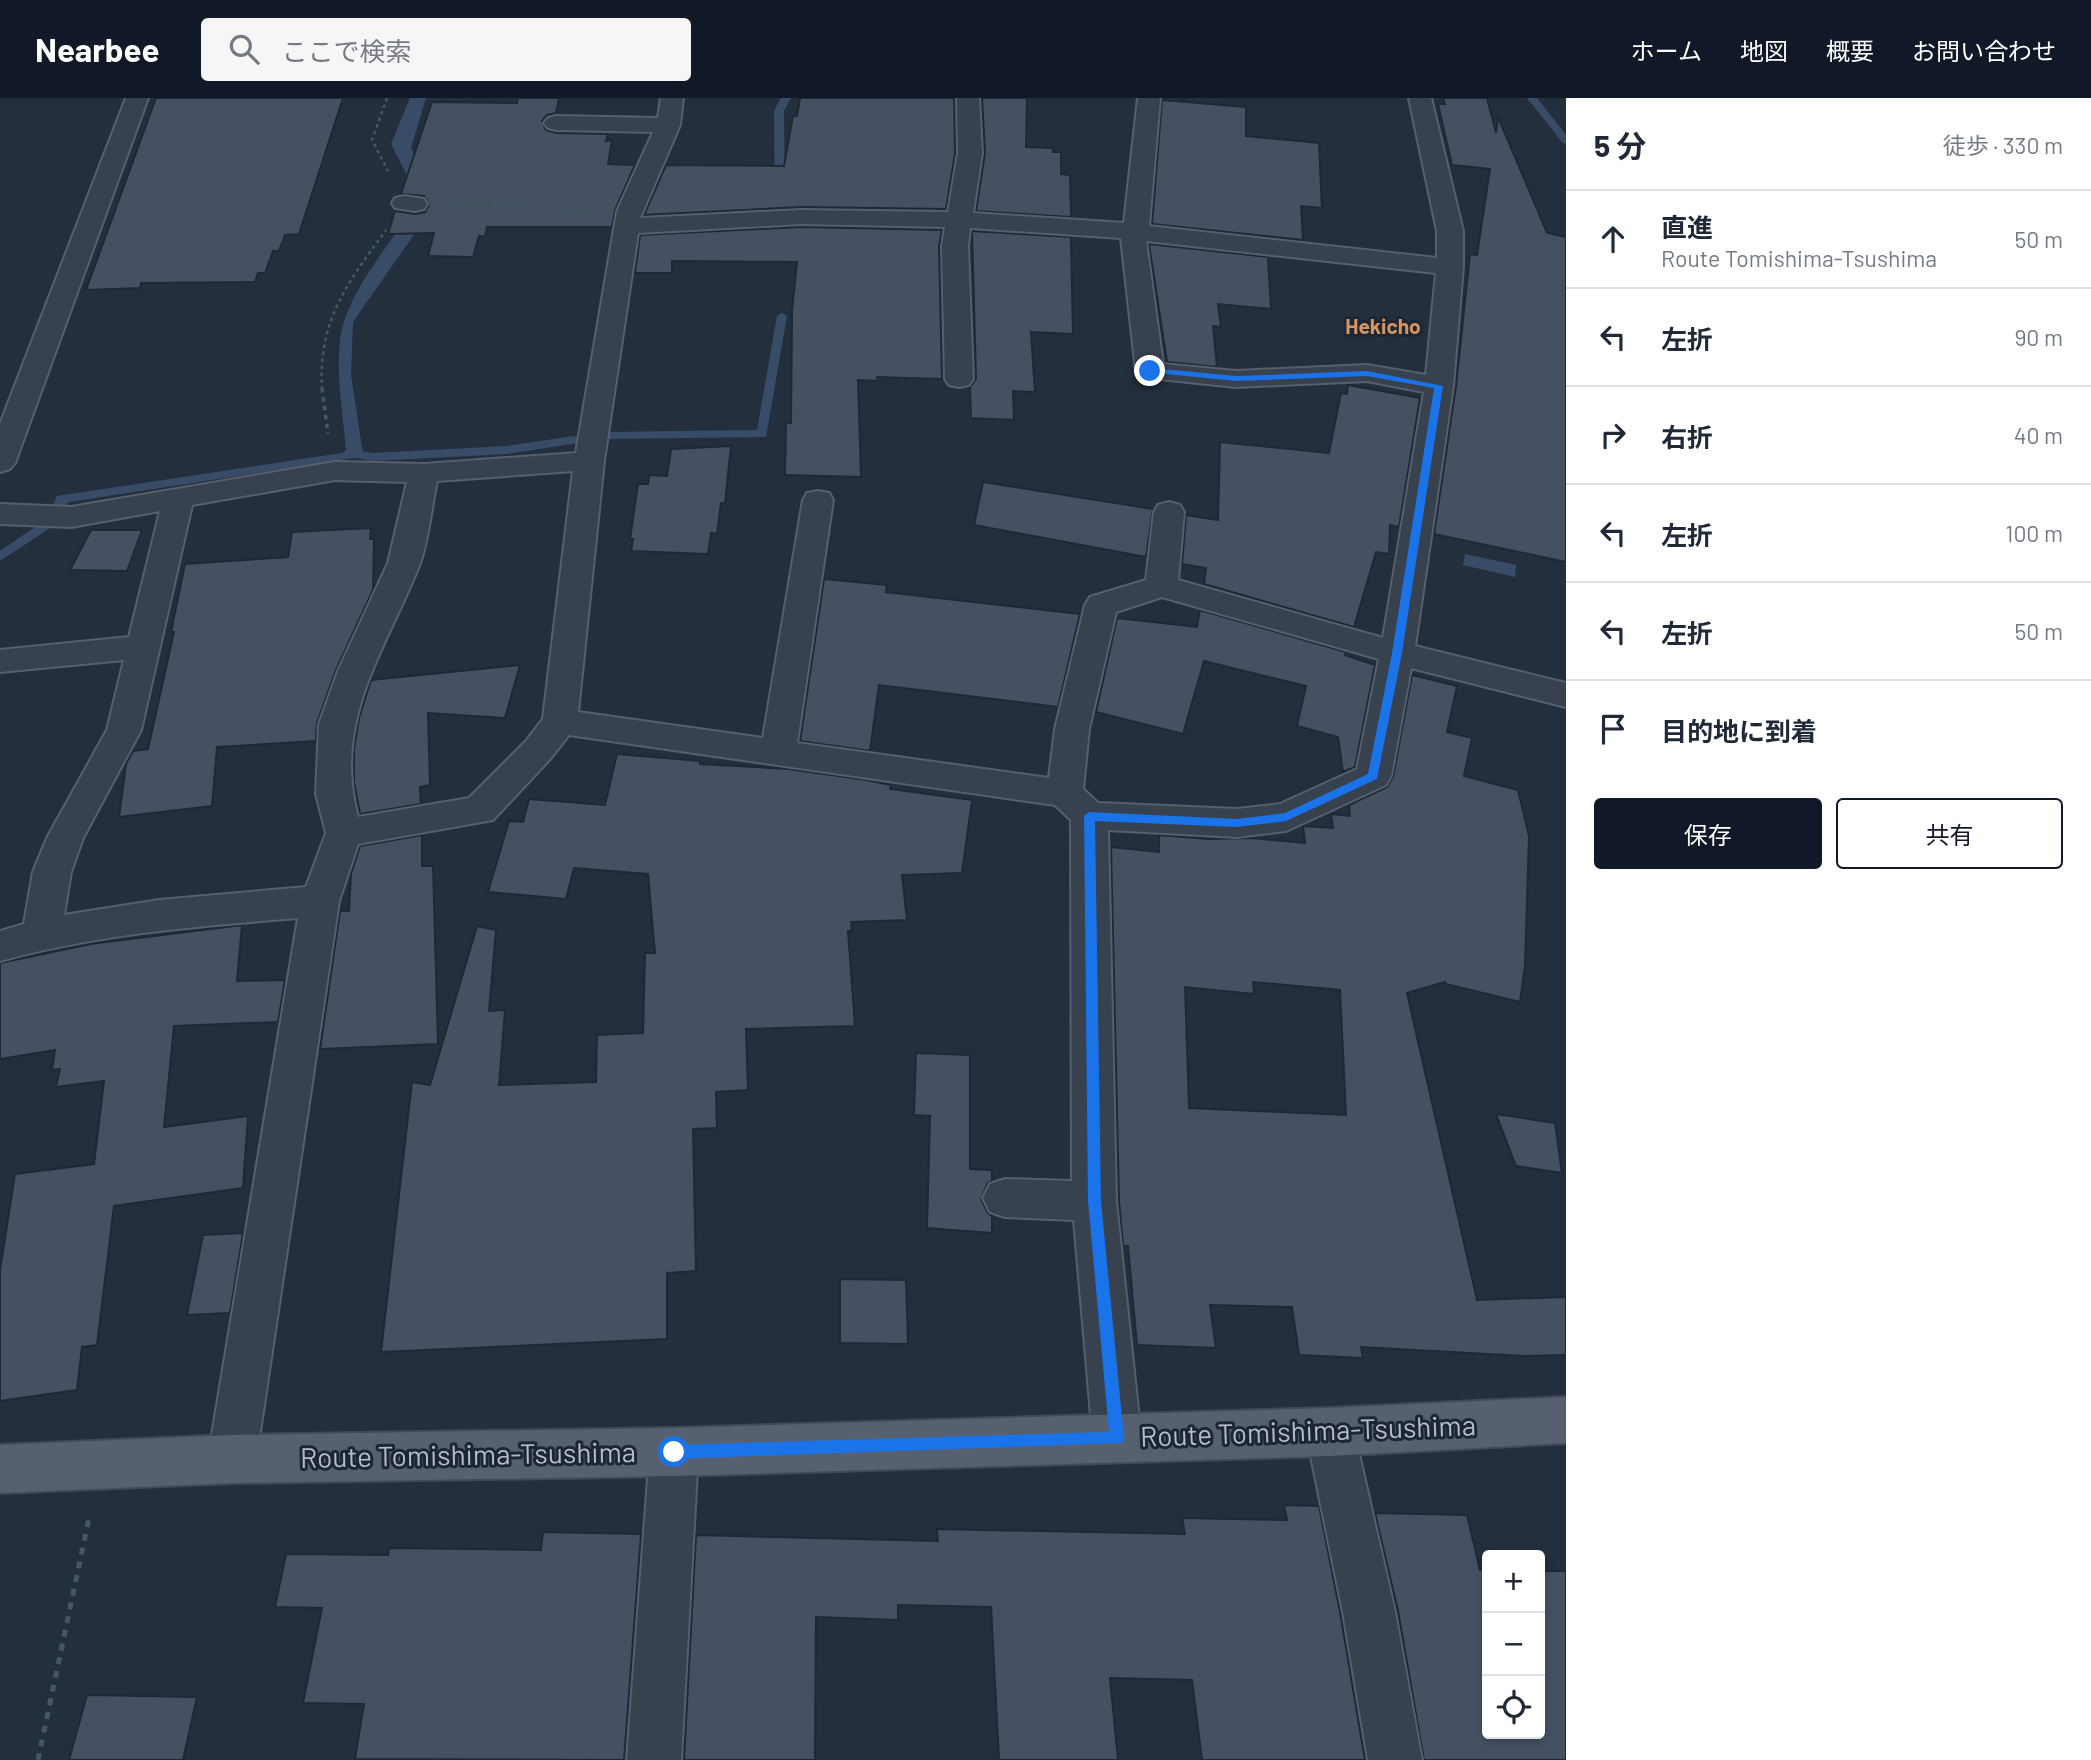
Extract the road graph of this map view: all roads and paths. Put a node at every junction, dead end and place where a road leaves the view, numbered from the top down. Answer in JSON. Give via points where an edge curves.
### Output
{"nodes":[{"id":1,"x":137,"y":98,"type":"edge"},
{"id":2,"x":387,"y":98,"type":"edge"},
{"id":3,"x":672,"y":98,"type":"edge"},
{"id":4,"x":968,"y":98,"type":"edge"},
{"id":5,"x":1149,"y":98,"type":"edge"},
{"id":6,"x":1420,"y":98,"type":"edge"},
{"id":7,"x":556,"y":123,"type":"dead end"},
{"id":8,"x":668,"y":125,"type":"junction"},
{"id":9,"x":449,"y":205,"type":"dead end"},
{"id":10,"x":628,"y":219,"type":"junction"},
{"id":11,"x":958,"y":220,"type":"junction"},
{"id":12,"x":1136,"y":233,"type":"junction"},
{"id":13,"x":1450,"y":267,"type":"junction"},
{"id":14,"x":959,"y":379,"type":"dead end"},
{"id":15,"x":1439,"y":386,"type":"junction"},
{"id":16,"x":589,"y":461,"type":"junction"},
{"id":17,"x":334,"y":462,"type":"junction"},
{"id":18,"x":0,"y":463,"type":"edge"},
{"id":19,"x":424,"y":473,"type":"junction"},
{"id":20,"x":178,"y":498,"type":"junction"},
{"id":21,"x":818,"y":500,"type":"dead end"},
{"id":22,"x":1169,"y":512,"type":"dead end"},
{"id":23,"x":0,"y":514,"type":"edge"},
{"id":24,"x":1161,"y":586,"type":"junction"},
{"id":25,"x":142,"y":647,"type":"junction"},
{"id":26,"x":1397,"y":653,"type":"junction"},
{"id":27,"x":0,"y":661,"type":"edge"},
{"id":28,"x":1566,"y":695,"type":"edge"},
{"id":29,"x":559,"y":722,"type":"junction"},
{"id":30,"x":778,"y":752,"type":"junction"},
{"id":31,"x":1077,"y":805,"type":"junction"},
{"id":32,"x":344,"y":833,"type":"junction"},
{"id":33,"x":320,"y":901,"type":"junction"},
{"id":34,"x":42,"y":933,"type":"junction"},
{"id":35,"x":0,"y":946,"type":"edge"},
{"id":36,"x":1005,"y":1198,"type":"dead end"},
{"id":37,"x":1094,"y":1201,"type":"junction"},
{"id":38,"x":1566,"y":1420,"type":"edge"},
{"id":39,"x":1330,"y":1432,"type":"junction"},
{"id":40,"x":1117,"y":1438,"type":"junction"},
{"id":41,"x":674,"y":1452,"type":"junction"},
{"id":42,"x":232,"y":1459,"type":"junction"},
{"id":43,"x":100,"y":1466,"type":"junction"},
{"id":44,"x":0,"y":1469,"type":"edge"},
{"id":45,"x":38,"y":1760,"type":"edge"},
{"id":46,"x":654,"y":1760,"type":"edge"},
{"id":47,"x":1395,"y":1760,"type":"edge"}],
"edges":[{"from":1,"to":18,"type":"street"},
{"from":2,"to":17,"type":"path","via":[[372,140],[410,203],[338,298],[326,331],[322,383]]},
{"from":3,"to":8,"type":"street"},
{"from":4,"to":11,"type":"street","via":[[970,153]]},
{"from":5,"to":12,"type":"street"},
{"from":6,"to":13,"type":"street","via":[[1450,231]]},
{"from":7,"to":8,"type":"street"},
{"from":8,"to":10,"type":"street"},
{"from":9,"to":10,"type":"path"},
{"from":10,"to":11,"type":"street"},
{"from":10,"to":16,"type":"street"},
{"from":11,"to":12,"type":"street"},
{"from":11,"to":14,"type":"street"},
{"from":12,"to":13,"type":"street"},
{"from":12,"to":15,"type":"street","via":[[1133,239],[1150,371],[1236,379],[1367,373]]},
{"from":13,"to":15,"type":"street"},
{"from":15,"to":26,"type":"street"},
{"from":16,"to":19,"type":"street"},
{"from":16,"to":29,"type":"street"},
{"from":17,"to":19,"type":"street"},
{"from":17,"to":20,"type":"street"},
{"from":19,"to":32,"type":"street","via":[[404,563],[336,723],[334,794]]},
{"from":20,"to":23,"type":"street","via":[[52,516]]},
{"from":20,"to":25,"type":"street"},
{"from":21,"to":30,"type":"street"},
{"from":22,"to":24,"type":"street"},
{"from":24,"to":26,"type":"street"},
{"from":24,"to":31,"type":"street","via":[[1101,605],[1072,729]]},
{"from":25,"to":27,"type":"street"},
{"from":25,"to":34,"type":"street","via":[[124,730],[65,838],[52,872]]},
{"from":26,"to":28,"type":"street"},
{"from":26,"to":31,"type":"street","via":[[1373,776],[1286,817],[1237,823]]},
{"from":29,"to":30,"type":"street"},
{"from":29,"to":32,"type":"street","via":[[480,810]]},
{"from":30,"to":31,"type":"street"},
{"from":31,"to":37,"type":"street"},
{"from":32,"to":33,"type":"street"},
{"from":33,"to":34,"type":"street","via":[[136,917]]},
{"from":33,"to":42,"type":"street"},
{"from":34,"to":35,"type":"street"},
{"from":36,"to":37,"type":"street"},
{"from":37,"to":40,"type":"street"},
{"from":38,"to":39,"type":"main road","name":"Route Tomishima-Tsushima"},
{"from":39,"to":40,"type":"main road","name":"Route Tomishima-Tsushima"},
{"from":39,"to":47,"type":"street"},
{"from":40,"to":41,"type":"main road","name":"Route Tomishima-Tsushima"},
{"from":41,"to":42,"type":"main road","name":"Route Tomishima-Tsushima"},
{"from":41,"to":46,"type":"street"},
{"from":42,"to":43,"type":"main road","name":"Route Tomishima-Tsushima"},
{"from":43,"to":44,"type":"main road","name":"Route Tomishima-Tsushima"},
{"from":43,"to":45,"type":"path"}]}
